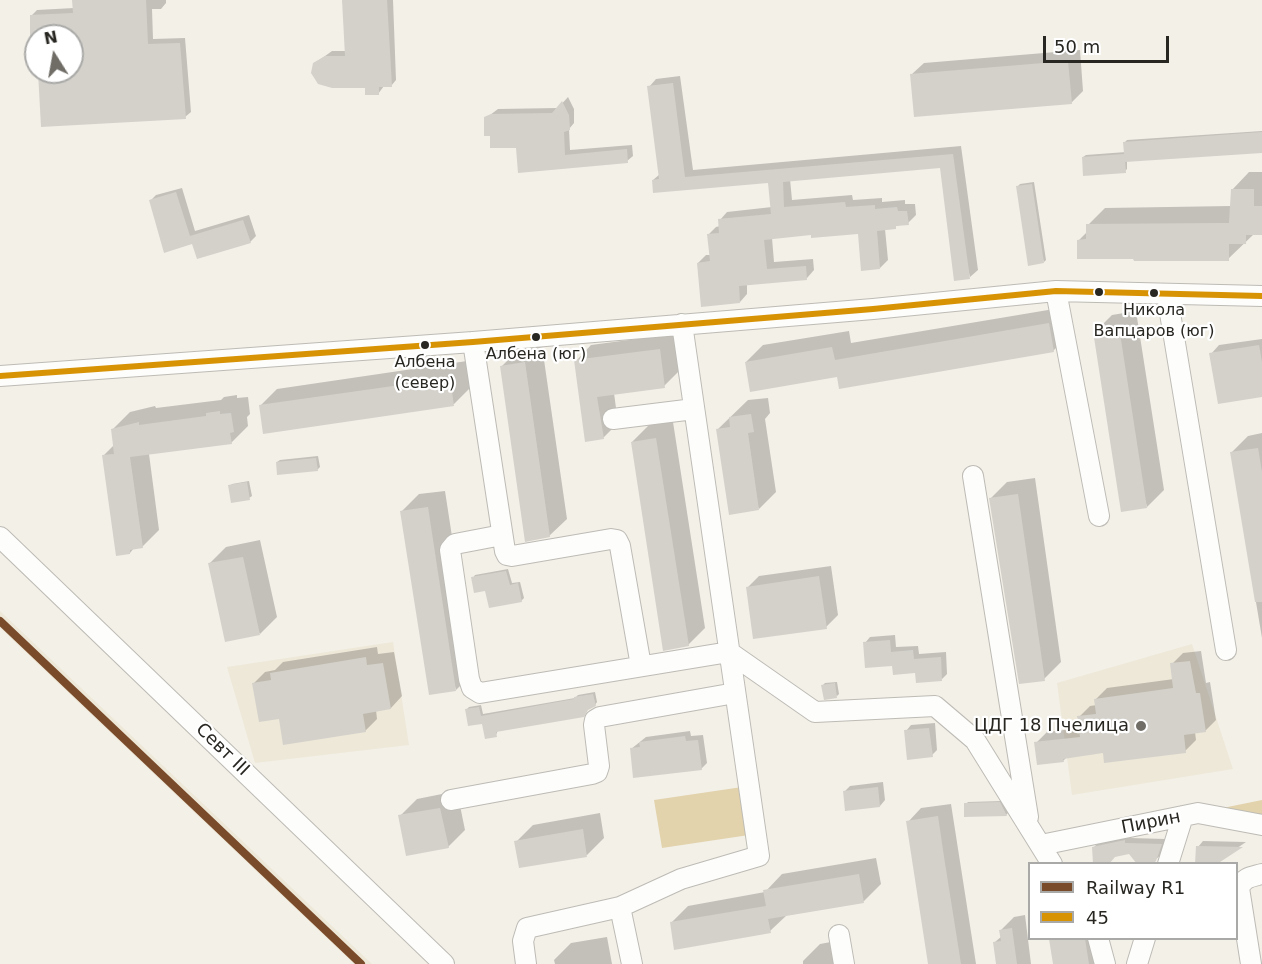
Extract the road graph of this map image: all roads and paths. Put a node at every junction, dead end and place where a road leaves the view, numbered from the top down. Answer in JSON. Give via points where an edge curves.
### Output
{"nodes":[{"id":1,"x":1056,"y":291,"type":"junction"},
{"id":2,"x":1167,"y":295,"type":"junction"},
{"id":3,"x":1262,"y":296,"type":"edge"},
{"id":4,"x":682,"y":324,"type":"junction"},
{"id":5,"x":473,"y":342,"type":"junction"},
{"id":6,"x":0,"y":376,"type":"edge"},
{"id":7,"x":694,"y":409,"type":"junction"},
{"id":8,"x":614,"y":419,"type":"dead end"},
{"id":9,"x":973,"y":476,"type":"dead end"},
{"id":10,"x":1099,"y":516,"type":"dead end"},
{"id":11,"x":502,"y":535,"type":"junction"},
{"id":12,"x":0,"y":537,"type":"edge"},
{"id":13,"x":1226,"y":650,"type":"dead end"},
{"id":14,"x":729,"y":652,"type":"junction"},
{"id":15,"x":641,"y":666,"type":"junction"},
{"id":16,"x":735,"y":693,"type":"junction"},
{"id":17,"x":451,"y":800,"type":"dead end"},
{"id":18,"x":1183,"y":816,"type":"junction"},
{"id":19,"x":1262,"y":825,"type":"edge"},
{"id":20,"x":1029,"y":826,"type":"junction"},
{"id":21,"x":1041,"y":844,"type":"junction"},
{"id":22,"x":1051,"y":862,"type":"edge"},
{"id":23,"x":1169,"y":862,"type":"edge"},
{"id":24,"x":1262,"y":874,"type":"edge"},
{"id":25,"x":620,"y":907,"type":"junction"},
{"id":26,"x":839,"y":935,"type":"dead end"},
{"id":27,"x":1098,"y":940,"type":"edge"},
{"id":28,"x":1145,"y":940,"type":"edge"},
{"id":29,"x":444,"y":964,"type":"edge"},
{"id":30,"x":526,"y":964,"type":"edge"},
{"id":31,"x":632,"y":964,"type":"edge"},
{"id":32,"x":844,"y":964,"type":"edge"},
{"id":33,"x":1105,"y":964,"type":"edge"},
{"id":34,"x":1137,"y":964,"type":"edge"},
{"id":35,"x":1251,"y":964,"type":"edge"}],
"edges":[{"from":1,"to":2,"type":"street"},
{"from":1,"to":4,"type":"street"},
{"from":1,"to":10,"type":"street"},
{"from":2,"to":3,"type":"street"},
{"from":2,"to":13,"type":"street"},
{"from":4,"to":5,"type":"street"},
{"from":4,"to":7,"type":"street"},
{"from":5,"to":6,"type":"street"},
{"from":5,"to":11,"type":"street"},
{"from":7,"to":8,"type":"street"},
{"from":7,"to":14,"type":"street"},
{"from":9,"to":20,"type":"street"},
{"from":11,"to":15,"type":"street","via":[[505,551],[512,556],[616,540]]},
{"from":11,"to":15,"type":"street","via":[[455,544],[450,550],[472,688],[480,693]]},
{"from":12,"to":29,"type":"street","name":"Севт III"},
{"from":14,"to":15,"type":"street"},
{"from":14,"to":16,"type":"street"},
{"from":14,"to":20,"type":"street","via":[[815,711],[935,706],[975,740]]},
{"from":16,"to":17,"type":"street","via":[[600,717],[594,725],[599,766],[592,774]]},
{"from":16,"to":25,"type":"street","via":[[759,856],[681,879]]},
{"from":18,"to":19,"type":"street","name":"Пирин","via":[[1198,813]]},
{"from":18,"to":21,"type":"street","name":"Пирин"},
{"from":18,"to":23,"type":"street"},
{"from":20,"to":21,"type":"street"},
{"from":21,"to":22,"type":"street"},
{"from":24,"to":35,"type":"street","via":[[1249,877],[1239,888]]},
{"from":25,"to":30,"type":"street","via":[[527,928],[523,941]]},
{"from":25,"to":31,"type":"street"},
{"from":26,"to":32,"type":"street"},
{"from":27,"to":33,"type":"street"},
{"from":28,"to":34,"type":"street"}]}
